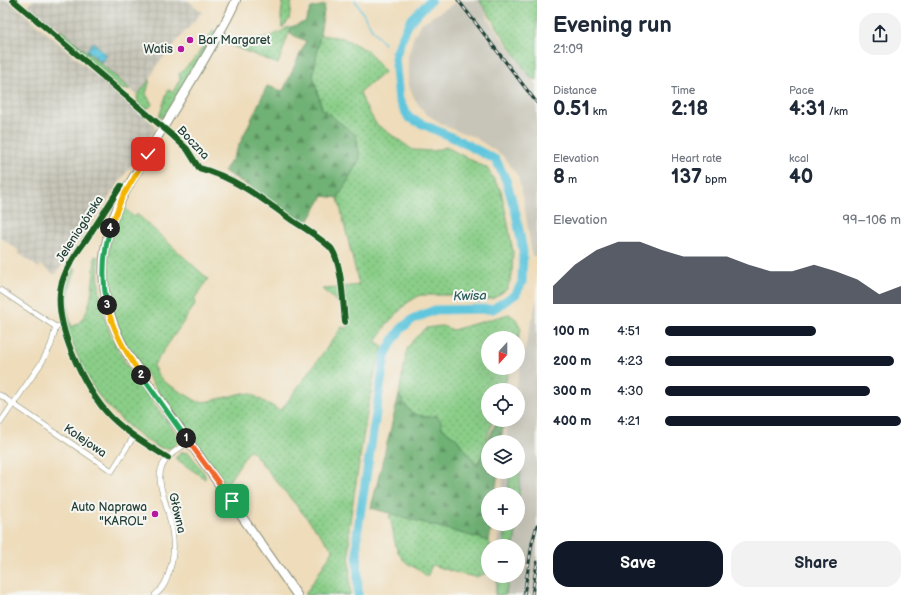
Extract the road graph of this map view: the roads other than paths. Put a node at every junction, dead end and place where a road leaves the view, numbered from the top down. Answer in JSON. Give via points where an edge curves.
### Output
{"nodes":[{"id":1,"x":13,"y":0,"type":"edge"},
{"id":2,"x":236,"y":0,"type":"edge"},
{"id":3,"x":163,"y":127,"type":"junction"},
{"id":4,"x":121,"y":186,"type":"dead end"},
{"id":5,"x":0,"y":290,"type":"edge"},
{"id":6,"x":345,"y":322,"type":"dead end"},
{"id":7,"x":63,"y":325,"type":"junction"},
{"id":8,"x":56,"y":327,"type":"junction"},
{"id":9,"x":0,"y":395,"type":"edge"},
{"id":10,"x":13,"y":404,"type":"junction"},
{"id":11,"x":0,"y":422,"type":"edge"},
{"id":12,"x":134,"y":436,"type":"junction"},
{"id":13,"x":189,"y":442,"type":"junction"},
{"id":14,"x":168,"y":458,"type":"junction"},
{"id":15,"x":155,"y":595,"type":"edge"},
{"id":16,"x":297,"y":595,"type":"edge"}],
"edges":[{"from":1,"to":3,"type":"street","name":"Boczna"},
{"from":2,"to":3,"type":"main road","name":"Jeleniogórska"},
{"from":3,"to":6,"type":"street","name":"Boczna","via":[[187,150],[199,168],[234,182],[331,248],[338,268]]},
{"from":3,"to":13,"type":"main road","name":"Jeleniogórska","via":[[122,198],[111,224],[104,256],[105,292],[109,314],[126,352]]},
{"from":4,"to":7,"type":"street","name":"Jeleniogórska","via":[[63,279],[60,310]]},
{"from":5,"to":8,"type":"street"},
{"from":7,"to":8,"type":"street"},
{"from":7,"to":12,"type":"street","name":"Jeleniogórska","via":[[83,378],[93,394],[112,418]]},
{"from":8,"to":10,"type":"street","via":[[52,345]]},
{"from":9,"to":10,"type":"street","name":"Kolejowa"},
{"from":10,"to":11,"type":"street"},
{"from":10,"to":12,"type":"street","name":"Kolejowa","via":[[112,471]]},
{"from":12,"to":14,"type":"street","name":"Jeleniogórska"},
{"from":13,"to":14,"type":"street","name":"Główna"},
{"from":13,"to":16,"type":"main road","name":"Jeleniogórska"},
{"from":14,"to":15,"type":"street","name":"Główna","via":[[161,470],[160,480],[174,538],[174,553],[167,580]]}]}
